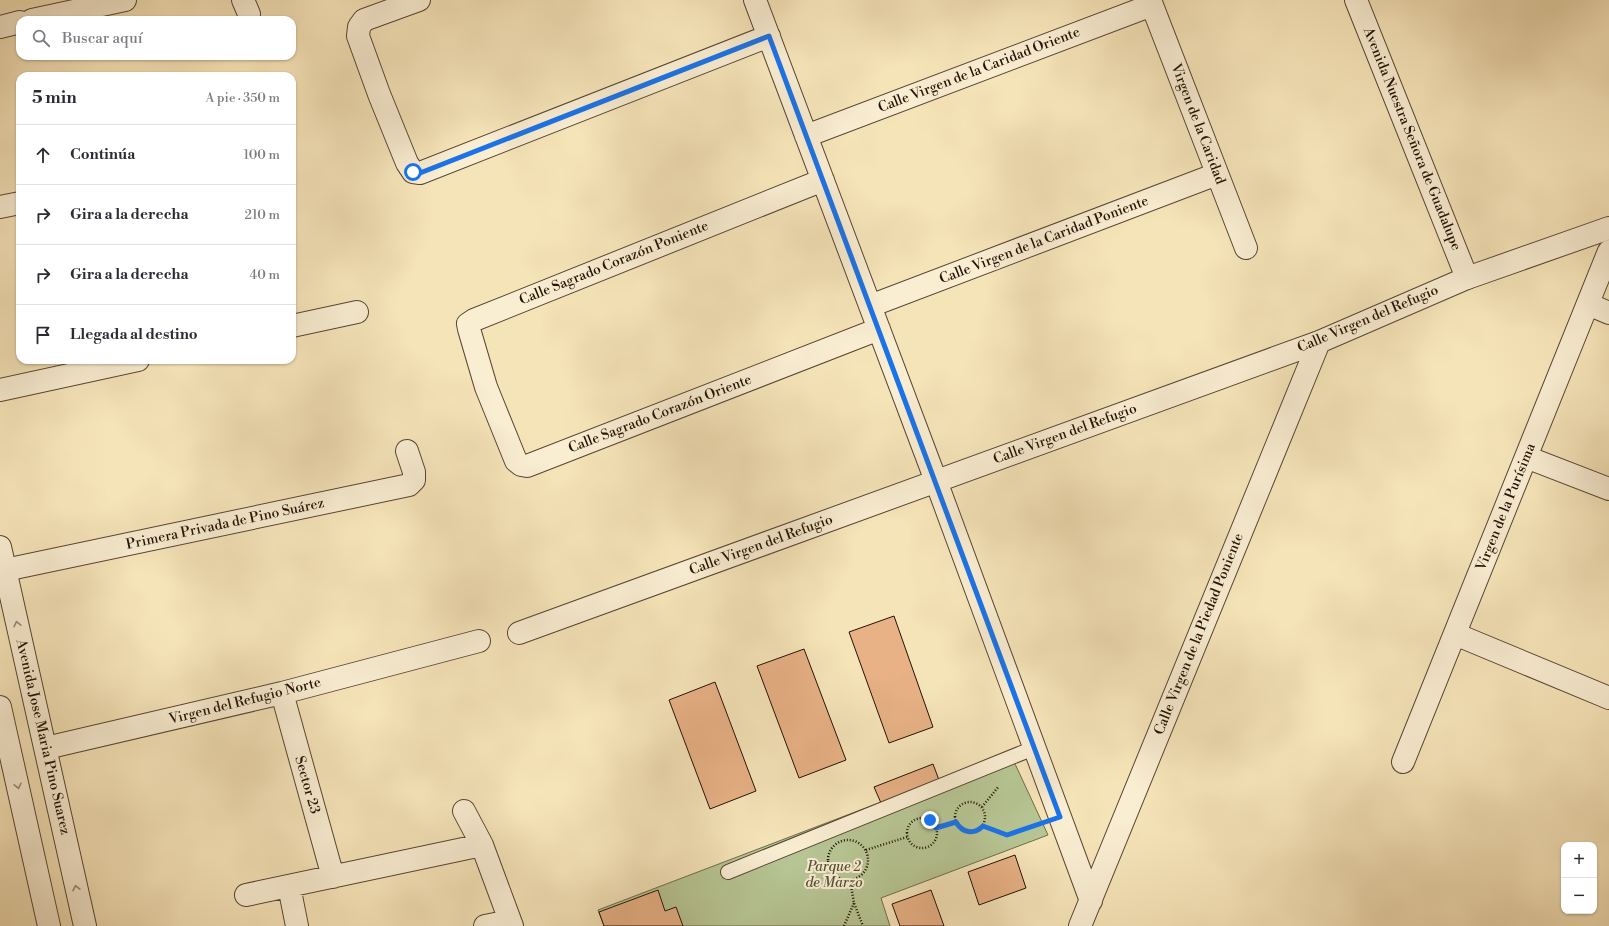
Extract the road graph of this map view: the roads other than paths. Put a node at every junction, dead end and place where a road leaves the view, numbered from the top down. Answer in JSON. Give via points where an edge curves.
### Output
{"nodes":[{"id":1,"x":125,"y":0,"type":"edge"},
{"id":2,"x":419,"y":0,"type":"edge"},
{"id":3,"x":755,"y":0,"type":"edge"},
{"id":4,"x":1356,"y":0,"type":"edge"},
{"id":5,"x":1151,"y":2,"type":"edge"},
{"id":6,"x":51,"y":16,"type":"edge"},
{"id":7,"x":16,"y":23,"type":"edge"},
{"id":8,"x":0,"y":27,"type":"edge"},
{"id":9,"x":769,"y":36,"type":"junction"},
{"id":10,"x":806,"y":136,"type":"junction"},
{"id":11,"x":1217,"y":174,"type":"junction"},
{"id":12,"x":823,"y":180,"type":"junction"},
{"id":13,"x":16,"y":204,"type":"edge"},
{"id":14,"x":0,"y":207,"type":"edge"},
{"id":15,"x":1609,"y":228,"type":"edge"},
{"id":16,"x":1246,"y":248,"type":"dead end"},
{"id":17,"x":1609,"y":251,"type":"edge"},
{"id":18,"x":1467,"y":278,"type":"junction"},
{"id":19,"x":1588,"y":304,"type":"junction"},
{"id":20,"x":870,"y":306,"type":"junction"},
{"id":21,"x":357,"y":312,"type":"dead end"},
{"id":22,"x":1609,"y":312,"type":"edge"},
{"id":23,"x":296,"y":325,"type":"edge"},
{"id":24,"x":879,"y":329,"type":"junction"},
{"id":25,"x":1318,"y":342,"type":"junction"},
{"id":26,"x":120,"y":364,"type":"edge"},
{"id":27,"x":486,"y":387,"type":"joint"},
{"id":28,"x":0,"y":390,"type":"edge"},
{"id":29,"x":407,"y":451,"type":"dead end"},
{"id":30,"x":1526,"y":457,"type":"junction"},
{"id":31,"x":936,"y":481,"type":"junction"},
{"id":32,"x":1609,"y":489,"type":"edge"},
{"id":33,"x":0,"y":548,"type":"edge"},
{"id":34,"x":5,"y":570,"type":"junction"},
{"id":35,"x":519,"y":633,"type":"dead end"},
{"id":36,"x":1455,"y":634,"type":"junction"},
{"id":37,"x":479,"y":641,"type":"dead end"},
{"id":38,"x":282,"y":693,"type":"junction"},
{"id":39,"x":1609,"y":698,"type":"edge"},
{"id":40,"x":0,"y":707,"type":"edge"},
{"id":41,"x":46,"y":748,"type":"junction"},
{"id":42,"x":1034,"y":748,"type":"junction"},
{"id":43,"x":5,"y":757,"type":"edge"},
{"id":44,"x":1403,"y":762,"type":"dead end"},
{"id":45,"x":464,"y":811,"type":"dead end"},
{"id":46,"x":482,"y":845,"type":"junction"},
{"id":47,"x":728,"y":872,"type":"dead end"},
{"id":48,"x":333,"y":877,"type":"junction"},
{"id":49,"x":289,"y":886,"type":"junction"},
{"id":50,"x":246,"y":895,"type":"dead end"},
{"id":51,"x":1091,"y":901,"type":"junction"},
{"id":52,"x":511,"y":924,"type":"edge"},
{"id":53,"x":49,"y":926,"type":"edge"},
{"id":54,"x":84,"y":926,"type":"edge"},
{"id":55,"x":297,"y":926,"type":"edge"},
{"id":56,"x":485,"y":926,"type":"edge"},
{"id":57,"x":1080,"y":926,"type":"edge"}],
"edges":[{"from":1,"to":6,"type":"street"},
{"from":2,"to":9,"type":"street","via":[[364,20],[359,27],[358,36],[407,163],[413,172],[420,173]]},
{"from":3,"to":9,"type":"street"},
{"from":4,"to":18,"type":"street","name":"Avenida Nuestra Señora de Guadalupe"},
{"from":5,"to":10,"type":"street","name":"Calle Virgen de la Caridad Oriente"},
{"from":5,"to":11,"type":"street","name":"Virgen de la Caridad"},
{"from":7,"to":8,"type":"street"},
{"from":9,"to":10,"type":"street"},
{"from":10,"to":12,"type":"street"},
{"from":11,"to":16,"type":"street","name":"Virgen de la Caridad"},
{"from":11,"to":20,"type":"street","name":"Calle Virgen de la Caridad Poniente"},
{"from":12,"to":20,"type":"street"},
{"from":12,"to":27,"type":"street","name":"Calle Sagrado Corazón Poniente","via":[[474,320],[468,324]]},
{"from":13,"to":14,"type":"street"},
{"from":15,"to":18,"type":"street","name":"Calle Virgen del Refugio"},
{"from":17,"to":19,"type":"street","name":"Virgen de la Purísima"},
{"from":18,"to":25,"type":"street","name":"Calle Virgen del Refugio"},
{"from":19,"to":22,"type":"street"},
{"from":19,"to":30,"type":"street","name":"Virgen de la Purísima"},
{"from":20,"to":24,"type":"street"},
{"from":21,"to":23,"type":"street"},
{"from":24,"to":27,"type":"street","name":"Calle Sagrado Corazón Oriente","via":[[527,466],[521,466],[516,460]]},
{"from":24,"to":31,"type":"street"},
{"from":25,"to":31,"type":"street","name":"Calle Virgen del Refugio"},
{"from":25,"to":51,"type":"street","name":"Calle Virgen de la Piedad Poniente"},
{"from":26,"to":28,"type":"street"},
{"from":29,"to":34,"type":"street","name":"Primera Privada de Pino Suárez","via":[[414,472],[414,480],[409,485]]},
{"from":30,"to":32,"type":"street"},
{"from":30,"to":36,"type":"street","name":"Virgen de la Purísima"},
{"from":31,"to":35,"type":"street","name":"Calle Virgen del Refugio"},
{"from":31,"to":42,"type":"street"},
{"from":33,"to":34,"type":"street","name":"Avenida Jose Maria Pino Suarez"},
{"from":41,"to":34,"type":"street","name":"Avenida Jose Maria Pino Suarez","one_way":true},
{"from":36,"to":39,"type":"street"},
{"from":36,"to":44,"type":"street","name":"Virgen de la Purísima"},
{"from":37,"to":38,"type":"street","name":"Virgen del Refugio Norte"},
{"from":38,"to":41,"type":"street","name":"Virgen del Refugio Norte"},
{"from":38,"to":48,"type":"street","name":"Sector 23"},
{"from":40,"to":43,"type":"street"},
{"from":41,"to":43,"type":"street","name":"Virgen del Refugio Norte"},
{"from":54,"to":41,"type":"street","name":"Avenida Jose Maria Pino Suarez","one_way":true},
{"from":42,"to":47,"type":"lane"},
{"from":42,"to":51,"type":"street"},
{"from":43,"to":53,"type":"street","one_way":true},
{"from":45,"to":46,"type":"street"},
{"from":46,"to":48,"type":"street"},
{"from":46,"to":52,"type":"street"},
{"from":48,"to":49,"type":"street"},
{"from":49,"to":50,"type":"street"},
{"from":49,"to":55,"type":"street"},
{"from":51,"to":57,"type":"street","name":"Calle Virgen de la Piedad Poniente"},
{"from":52,"to":56,"type":"street"}]}
